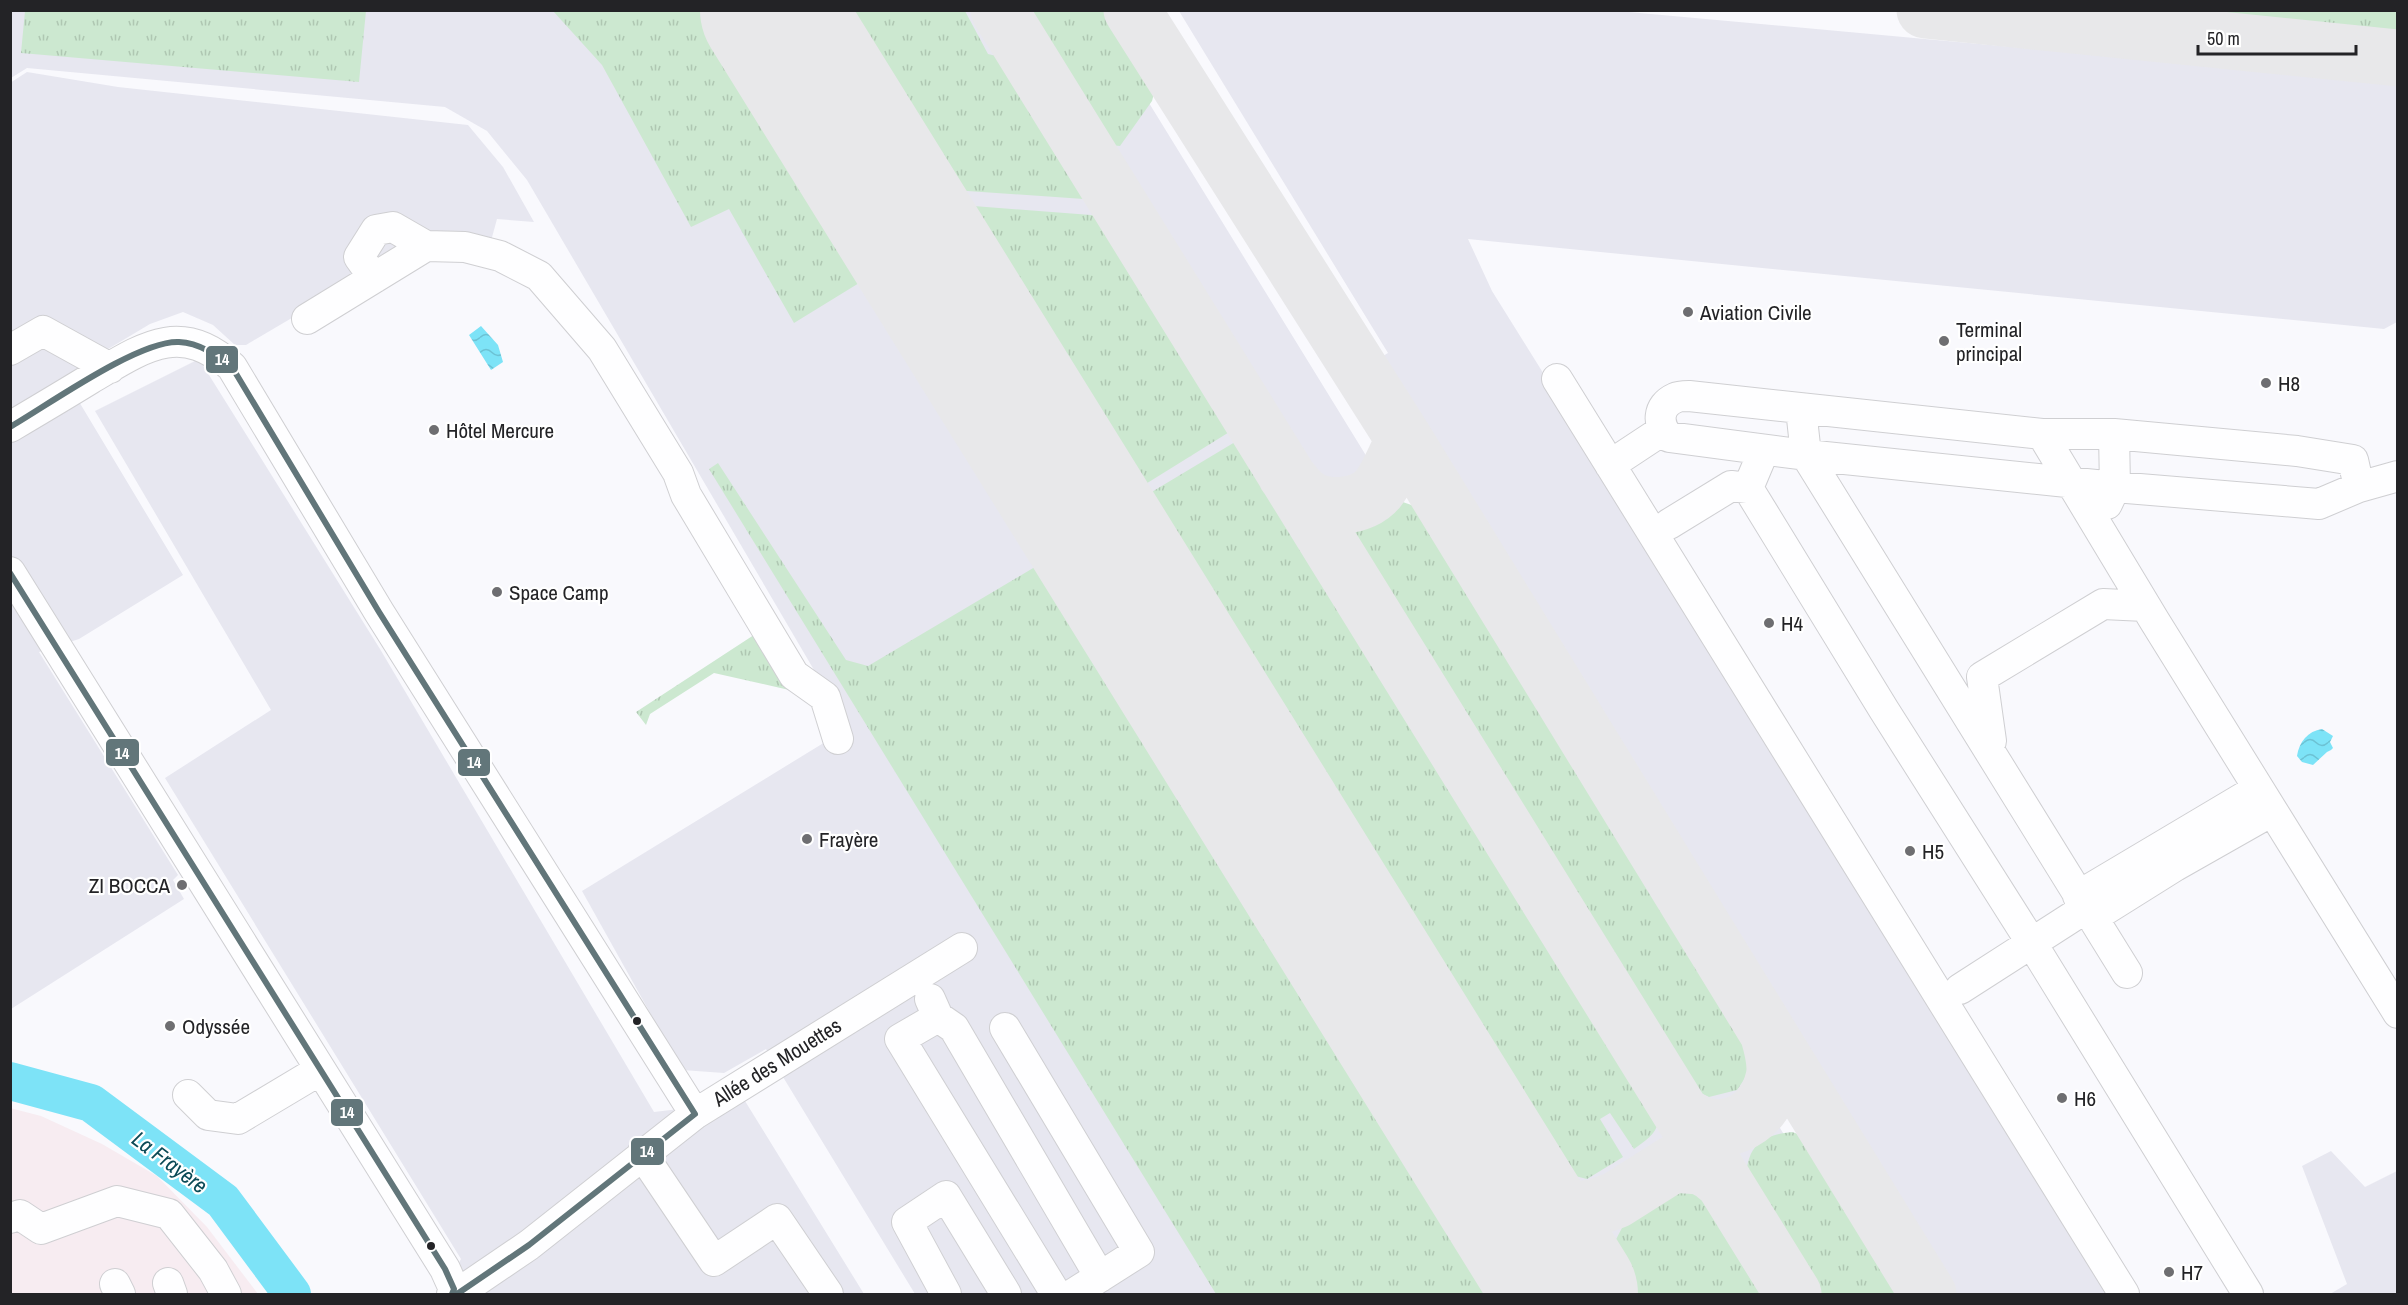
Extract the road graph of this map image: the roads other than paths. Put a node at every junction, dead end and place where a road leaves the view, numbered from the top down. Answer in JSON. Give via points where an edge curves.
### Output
{"nodes":[{"id":1,"x":426,"y":246,"type":"junction"},
{"id":2,"x":374,"y":278,"type":"junction"},
{"id":3,"x":307,"y":319,"type":"dead end"},
{"id":4,"x":10,"y":350,"type":"edge"},
{"id":5,"x":110,"y":368,"type":"junction"},
{"id":6,"x":1557,"y":379,"type":"dead end"},
{"id":7,"x":1801,"y":409,"type":"junction"},
{"id":8,"x":10,"y":427,"type":"edge"},
{"id":9,"x":1663,"y":430,"type":"junction"},
{"id":10,"x":2042,"y":434,"type":"junction"},
{"id":11,"x":2114,"y":434,"type":"junction"},
{"id":12,"x":1764,"y":450,"type":"junction"},
{"id":13,"x":1806,"y":455,"type":"junction"},
{"id":14,"x":1611,"y":465,"type":"junction"},
{"id":15,"x":2397,"y":476,"type":"edge"},
{"id":16,"x":2070,"y":482,"type":"junction"},
{"id":17,"x":2115,"y":487,"type":"junction"},
{"id":18,"x":2359,"y":487,"type":"junction"},
{"id":19,"x":1748,"y":488,"type":"junction"},
{"id":20,"x":1670,"y":524,"type":"dead end"},
{"id":21,"x":2097,"y":527,"type":"junction"},
{"id":22,"x":10,"y":572,"type":"edge"},
{"id":23,"x":2145,"y":606,"type":"junction"},
{"id":24,"x":838,"y":739,"type":"dead end"},
{"id":25,"x":1992,"y":754,"type":"junction"},
{"id":26,"x":2265,"y":800,"type":"junction"},
{"id":27,"x":2085,"y":907,"type":"junction"},
{"id":28,"x":2031,"y":942,"type":"junction"},
{"id":29,"x":962,"y":948,"type":"dead end"},
{"id":30,"x":2127,"y":973,"type":"dead end"},
{"id":31,"x":1960,"y":989,"type":"dead end"},
{"id":32,"x":928,"y":998,"type":"junction"},
{"id":33,"x":2397,"y":1013,"type":"edge"},
{"id":34,"x":1005,"y":1028,"type":"dead end"},
{"id":35,"x":320,"y":1070,"type":"junction"},
{"id":36,"x":188,"y":1095,"type":"dead end"},
{"id":37,"x":694,"y":1114,"type":"junction"},
{"id":38,"x":642,"y":1154,"type":"junction"},
{"id":39,"x":10,"y":1218,"type":"edge"},
{"id":40,"x":1100,"y":1277,"type":"junction"},
{"id":41,"x":226,"y":1294,"type":"edge"},
{"id":42,"x":452,"y":1294,"type":"edge"},
{"id":43,"x":457,"y":1294,"type":"edge"},
{"id":44,"x":828,"y":1294,"type":"edge"},
{"id":45,"x":945,"y":1294,"type":"edge"},
{"id":46,"x":1006,"y":1294,"type":"edge"},
{"id":47,"x":1056,"y":1294,"type":"edge"},
{"id":48,"x":1073,"y":1294,"type":"edge"},
{"id":49,"x":2124,"y":1294,"type":"edge"},
{"id":50,"x":2248,"y":1294,"type":"edge"}],
"edges":[{"from":1,"to":2,"type":"street"},
{"from":1,"to":2,"type":"street","via":[[393,227],[376,230],[359,256]]},
{"from":1,"to":24,"type":"street","via":[[465,247],[500,256],[539,276],[602,349],[678,472],[686,495],[794,675],[825,697]]},
{"from":2,"to":3,"type":"street"},
{"from":4,"to":5,"type":"street","via":[[43,330]]},
{"from":5,"to":8,"type":"street"},
{"from":5,"to":37,"type":"street","via":[[158,343],[177,341],[197,344],[232,367],[385,622]]},
{"from":6,"to":14,"type":"street"},
{"from":7,"to":9,"type":"street","via":[[1689,396],[1675,398],[1664,407],[1660,418]]},
{"from":7,"to":10,"type":"street"},
{"from":7,"to":13,"type":"street"},
{"from":9,"to":12,"type":"street","via":[[1669,437]]},
{"from":9,"to":14,"type":"street"},
{"from":10,"to":11,"type":"street"},
{"from":10,"to":16,"type":"street"},
{"from":11,"to":17,"type":"street"},
{"from":11,"to":18,"type":"street","via":[[2354,460]]},
{"from":12,"to":13,"type":"street"},
{"from":12,"to":19,"type":"street"},
{"from":13,"to":16,"type":"street"},
{"from":13,"to":25,"type":"street"},
{"from":14,"to":49,"type":"street"},
{"from":15,"to":18,"type":"street"},
{"from":16,"to":17,"type":"street"},
{"from":16,"to":21,"type":"street"},
{"from":17,"to":18,"type":"street","via":[[2319,504]]},
{"from":17,"to":21,"type":"street"},
{"from":19,"to":20,"type":"street","via":[[1731,486]]},
{"from":19,"to":28,"type":"street"},
{"from":21,"to":23,"type":"street"},
{"from":22,"to":35,"type":"street"},
{"from":23,"to":25,"type":"street","via":[[2103,604],[1982,677]]},
{"from":23,"to":26,"type":"street"},
{"from":25,"to":27,"type":"street"},
{"from":26,"to":27,"type":"street","via":[[2175,866]]},
{"from":26,"to":33,"type":"street"},
{"from":27,"to":28,"type":"street"},
{"from":27,"to":30,"type":"street"},
{"from":28,"to":31,"type":"street"},
{"from":28,"to":50,"type":"street"},
{"from":29,"to":32,"type":"street","name":"Allée des Mouettes"},
{"from":32,"to":37,"type":"street","name":"Allée des Mouettes"},
{"from":32,"to":40,"type":"street","via":[[954,1028]]},
{"from":32,"to":47,"type":"street","via":[[900,1039]]},
{"from":34,"to":40,"type":"street","via":[[1139,1252]]},
{"from":35,"to":36,"type":"street","via":[[238,1119],[208,1115]]},
{"from":35,"to":42,"type":"street","via":[[445,1269],[454,1289]]},
{"from":37,"to":38,"type":"street","name":"Allée des Mouettes"},
{"from":38,"to":43,"type":"street","name":"Allée des Mouettes","via":[[529,1245]]},
{"from":38,"to":44,"type":"street","via":[[714,1261],[777,1219]]},
{"from":39,"to":41,"type":"street","via":[[20,1215],[41,1229],[117,1201],[169,1214],[213,1270]]},
{"from":40,"to":48,"type":"street"},
{"from":45,"to":46,"type":"street","via":[[907,1222],[946,1196]]}]}
